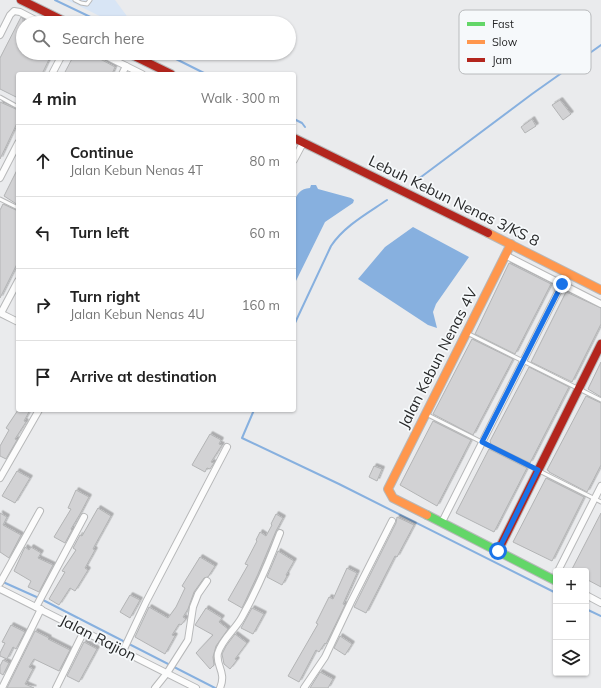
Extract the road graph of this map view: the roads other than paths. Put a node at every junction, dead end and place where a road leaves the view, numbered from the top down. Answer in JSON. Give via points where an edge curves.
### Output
{"nodes":[{"id":1,"x":21,"y":0,"type":"edge"},
{"id":2,"x":75,"y":0,"type":"edge"},
{"id":3,"x":90,"y":0,"type":"edge"},
{"id":4,"x":28,"y":16,"type":"edge"},
{"id":5,"x":54,"y":16,"type":"edge"},
{"id":6,"x":0,"y":35,"type":"edge"},
{"id":7,"x":59,"y":60,"type":"edge"},
{"id":8,"x":114,"y":60,"type":"edge"},
{"id":9,"x":142,"y":60,"type":"edge"},
{"id":10,"x":126,"y":66,"type":"junction"},
{"id":11,"x":53,"y":72,"type":"edge"},
{"id":12,"x":123,"y":72,"type":"edge"},
{"id":13,"x":138,"y":72,"type":"edge"},
{"id":14,"x":167,"y":72,"type":"edge"},
{"id":15,"x":0,"y":98,"type":"edge"},
{"id":16,"x":16,"y":106,"type":"edge"},
{"id":17,"x":296,"y":139,"type":"edge"},
{"id":18,"x":303,"y":143,"type":"junction"},
{"id":19,"x":16,"y":146,"type":"edge"},
{"id":20,"x":296,"y":152,"type":"edge"},
{"id":21,"x":0,"y":178,"type":"edge"},
{"id":22,"x":0,"y":199,"type":"edge"},
{"id":23,"x":16,"y":207,"type":"edge"},
{"id":24,"x":511,"y":244,"type":"junction"},
{"id":25,"x":505,"y":256,"type":"junction"},
{"id":26,"x":562,"y":284,"type":"junction"},
{"id":27,"x":16,"y":285,"type":"edge"},
{"id":28,"x":601,"y":290,"type":"edge"},
{"id":29,"x":601,"y":304,"type":"edge"},
{"id":30,"x":1,"y":313,"type":"edge"},
{"id":31,"x":16,"y":321,"type":"edge"},
{"id":32,"x":466,"y":332,"type":"junction"},
{"id":33,"x":601,"y":344,"type":"edge"},
{"id":34,"x":523,"y":361,"type":"junction"},
{"id":35,"x":579,"y":389,"type":"junction"},
{"id":36,"x":601,"y":400,"type":"edge"},
{"id":37,"x":37,"y":412,"type":"edge"},
{"id":38,"x":426,"y":414,"type":"junction"},
{"id":39,"x":482,"y":442,"type":"junction"},
{"id":40,"x":227,"y":447,"type":"dead end"},
{"id":41,"x":538,"y":470,"type":"junction"},
{"id":42,"x":0,"y":478,"type":"edge"},
{"id":43,"x":601,"y":486,"type":"edge"},
{"id":44,"x":594,"y":499,"type":"junction"},
{"id":45,"x":601,"y":502,"type":"edge"},
{"id":46,"x":40,"y":511,"type":"dead end"},
{"id":47,"x":84,"y":517,"type":"dead end"},
{"id":48,"x":392,"y":521,"type":"dead end"},
{"id":49,"x":442,"y":522,"type":"junction"},
{"id":50,"x":280,"y":533,"type":"dead end"},
{"id":51,"x":498,"y":551,"type":"junction"},
{"id":52,"x":560,"y":568,"type":"edge"},
{"id":53,"x":553,"y":577,"type":"edge"},
{"id":54,"x":207,"y":581,"type":"dead end"},
{"id":55,"x":0,"y":583,"type":"edge"},
{"id":56,"x":1,"y":592,"type":"edge"},
{"id":57,"x":589,"y":597,"type":"edge"},
{"id":58,"x":601,"y":603,"type":"edge"},
{"id":59,"x":39,"y":606,"type":"junction"},
{"id":60,"x":83,"y":633,"type":"junction"},
{"id":61,"x":124,"y":649,"type":"junction"},
{"id":62,"x":168,"y":671,"type":"junction"},
{"id":63,"x":221,"y":687,"type":"edge"},
{"id":64,"x":2,"y":688,"type":"edge"},
{"id":65,"x":56,"y":688,"type":"edge"},
{"id":66,"x":155,"y":688,"type":"edge"},
{"id":67,"x":196,"y":688,"type":"edge"},
{"id":68,"x":304,"y":688,"type":"edge"}],
"edges":[{"from":1,"to":5,"type":"street"},
{"from":2,"to":3,"type":"lane","via":[[87,4]]},
{"from":4,"to":6,"type":"street","via":[[14,11]]},
{"from":7,"to":11,"type":"street"},
{"from":8,"to":10,"type":"street"},
{"from":9,"to":14,"type":"street"},
{"from":10,"to":12,"type":"street"},
{"from":10,"to":13,"type":"street"},
{"from":15,"to":16,"type":"lane"},
{"from":17,"to":18,"type":"street","name":"Lebuh Kebun Nenas 3/KS 8"},
{"from":18,"to":20,"type":"street"},
{"from":18,"to":24,"type":"street","name":"Lebuh Kebun Nenas 3/KS 8"},
{"from":19,"to":21,"type":"street"},
{"from":22,"to":23,"type":"lane"},
{"from":24,"to":25,"type":"street","name":"Jalan Kebun Nenas 4V"},
{"from":24,"to":28,"type":"street","name":"Lebuh Kebun Nenas 3/KS 8"},
{"from":25,"to":26,"type":"street"},
{"from":25,"to":32,"type":"street","name":"Jalan Kebun Nenas 4V"},
{"from":26,"to":29,"type":"street"},
{"from":26,"to":34,"type":"street"},
{"from":27,"to":30,"type":"street"},
{"from":30,"to":31,"type":"street"},
{"from":32,"to":34,"type":"lane"},
{"from":32,"to":38,"type":"street","name":"Jalan Kebun Nenas 4V"},
{"from":33,"to":35,"type":"street"},
{"from":34,"to":35,"type":"lane"},
{"from":34,"to":39,"type":"street"},
{"from":35,"to":36,"type":"lane"},
{"from":35,"to":41,"type":"street"},
{"from":37,"to":42,"type":"street"},
{"from":38,"to":39,"type":"lane"},
{"from":38,"to":49,"type":"street","name":"Jalan Kebun Nenas 4V","via":[[388,489],[393,498]]},
{"from":39,"to":41,"type":"lane"},
{"from":39,"to":49,"type":"street"},
{"from":40,"to":61,"type":"street"},
{"from":41,"to":44,"type":"lane"},
{"from":41,"to":51,"type":"street"},
{"from":43,"to":44,"type":"street"},
{"from":44,"to":45,"type":"lane"},
{"from":44,"to":52,"type":"street"},
{"from":46,"to":55,"type":"street"},
{"from":47,"to":59,"type":"street"},
{"from":48,"to":68,"type":"street","via":[[325,657]]},
{"from":49,"to":51,"type":"street"},
{"from":50,"to":63,"type":"street","via":[[262,579],[242,619],[219,649],[218,661],[223,675]]},
{"from":51,"to":53,"type":"street"},
{"from":54,"to":62,"type":"street","via":[[193,607],[188,640]]},
{"from":56,"to":59,"type":"street","name":"Jalan Rajion"},
{"from":57,"to":58,"type":"street"},
{"from":59,"to":60,"type":"street","name":"Jalan Rajion"},
{"from":59,"to":64,"type":"street"},
{"from":60,"to":61,"type":"street","name":"Jalan Rajion"},
{"from":60,"to":65,"type":"street"},
{"from":61,"to":62,"type":"street","name":"Jalan Rajion"},
{"from":62,"to":66,"type":"street"},
{"from":62,"to":67,"type":"street","name":"Jalan Rajion"}]}
